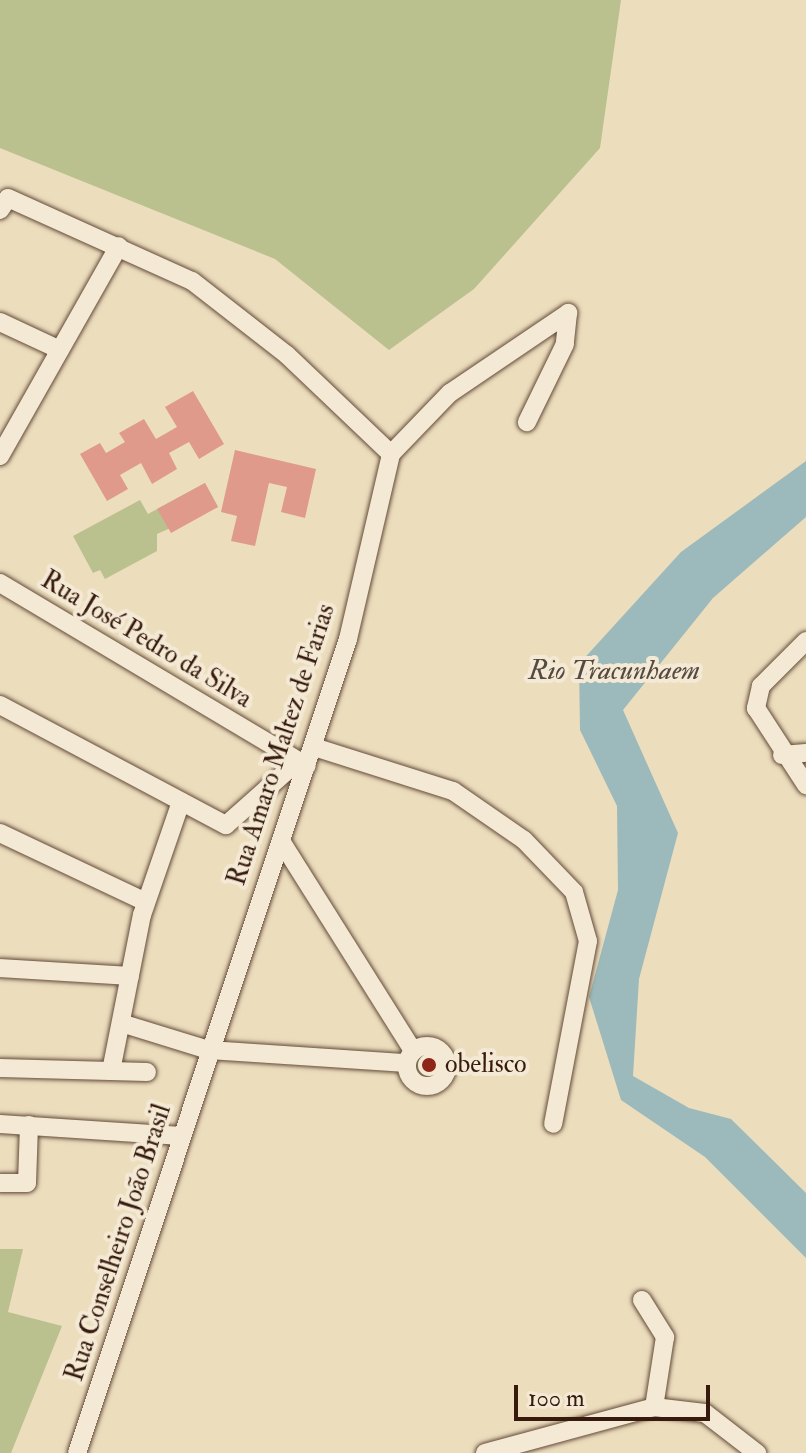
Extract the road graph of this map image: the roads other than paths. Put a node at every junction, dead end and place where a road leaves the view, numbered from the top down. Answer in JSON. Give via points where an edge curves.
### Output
{"nodes":[{"id":1,"x":0,"y":210,"type":"edge"},
{"id":2,"x":119,"y":246,"type":"junction"},
{"id":3,"x":0,"y":322,"type":"edge"},
{"id":4,"x":60,"y":350,"type":"junction"},
{"id":5,"x":527,"y":422,"type":"dead end"},
{"id":6,"x":391,"y":454,"type":"junction"},
{"id":7,"x":0,"y":456,"type":"edge"},
{"id":8,"x":0,"y":583,"type":"edge"},
{"id":9,"x":806,"y":641,"type":"edge"},
{"id":10,"x":798,"y":660,"type":"edge"},
{"id":11,"x":0,"y":705,"type":"edge"},
{"id":12,"x":314,"y":747,"type":"junction"},
{"id":13,"x":806,"y":753,"type":"edge"},
{"id":14,"x":782,"y":755,"type":"junction"},
{"id":15,"x":303,"y":764,"type":"junction"},
{"id":16,"x":806,"y":785,"type":"edge"},
{"id":17,"x":181,"y":802,"type":"junction"},
{"id":18,"x":0,"y":833,"type":"edge"},
{"id":19,"x":281,"y":841,"type":"junction"},
{"id":20,"x":146,"y":902,"type":"junction"},
{"id":21,"x":0,"y":968,"type":"edge"},
{"id":22,"x":130,"y":976,"type":"junction"},
{"id":23,"x":121,"y":1023,"type":"junction"},
{"id":24,"x":209,"y":1050,"type":"junction"},
{"id":25,"x":0,"y":1068,"type":"edge"},
{"id":26,"x":111,"y":1071,"type":"junction"},
{"id":27,"x":147,"y":1072,"type":"dead end"},
{"id":28,"x":0,"y":1124,"type":"edge"},
{"id":29,"x":553,"y":1124,"type":"dead end"},
{"id":30,"x":29,"y":1125,"type":"junction"},
{"id":31,"x":182,"y":1136,"type":"junction"},
{"id":32,"x":0,"y":1183,"type":"edge"},
{"id":33,"x":642,"y":1300,"type":"dead end"},
{"id":34,"x":654,"y":1407,"type":"junction"},
{"id":35,"x":77,"y":1453,"type":"edge"},
{"id":36,"x":485,"y":1453,"type":"edge"},
{"id":37,"x":757,"y":1453,"type":"edge"}],
"edges":[{"from":1,"to":2,"type":"street","via":[[8,198]]},
{"from":2,"to":4,"type":"street"},
{"from":2,"to":6,"type":"street","via":[[192,281],[287,355]]},
{"from":3,"to":4,"type":"street"},
{"from":4,"to":7,"type":"street"},
{"from":5,"to":6,"type":"street","via":[[565,344],[568,313],[450,393]]},
{"from":6,"to":12,"type":"street","name":"Rua Amaro Maltez de Farias"},
{"from":8,"to":15,"type":"street","name":"Rua José Pedro da Silva"},
{"from":9,"to":10,"type":"street"},
{"from":10,"to":14,"type":"street","via":[[757,699],[759,718]]},
{"from":11,"to":17,"type":"street"},
{"from":12,"to":15,"type":"street","name":"Rua Amaro Maltez de Farias"},
{"from":12,"to":29,"type":"street","via":[[453,791],[524,840],[574,892],[588,941]]},
{"from":13,"to":14,"type":"street"},
{"from":14,"to":16,"type":"street"},
{"from":15,"to":17,"type":"street","via":[[226,825]]},
{"from":15,"to":19,"type":"street","name":"Rua Amaro Maltez de Farias"},
{"from":17,"to":20,"type":"street"},
{"from":18,"to":20,"type":"street"},
{"from":19,"to":24,"type":"street","name":"Rua Amaro Maltez de Farias"},
{"from":19,"to":24,"type":"street","via":[[410,1057]]},
{"from":20,"to":22,"type":"street"},
{"from":21,"to":22,"type":"street"},
{"from":22,"to":23,"type":"street"},
{"from":23,"to":24,"type":"street"},
{"from":23,"to":26,"type":"street"},
{"from":24,"to":31,"type":"street","name":"Rua Conselheiro João Brasil"},
{"from":25,"to":26,"type":"street"},
{"from":26,"to":27,"type":"street"},
{"from":28,"to":30,"type":"street"},
{"from":30,"to":31,"type":"street"},
{"from":30,"to":32,"type":"street","via":[[27,1183]]},
{"from":31,"to":35,"type":"street","name":"Rua Conselheiro João Brasil"},
{"from":33,"to":34,"type":"street","via":[[665,1337]]},
{"from":34,"to":36,"type":"street"},
{"from":34,"to":37,"type":"street","via":[[705,1413]]}]}
